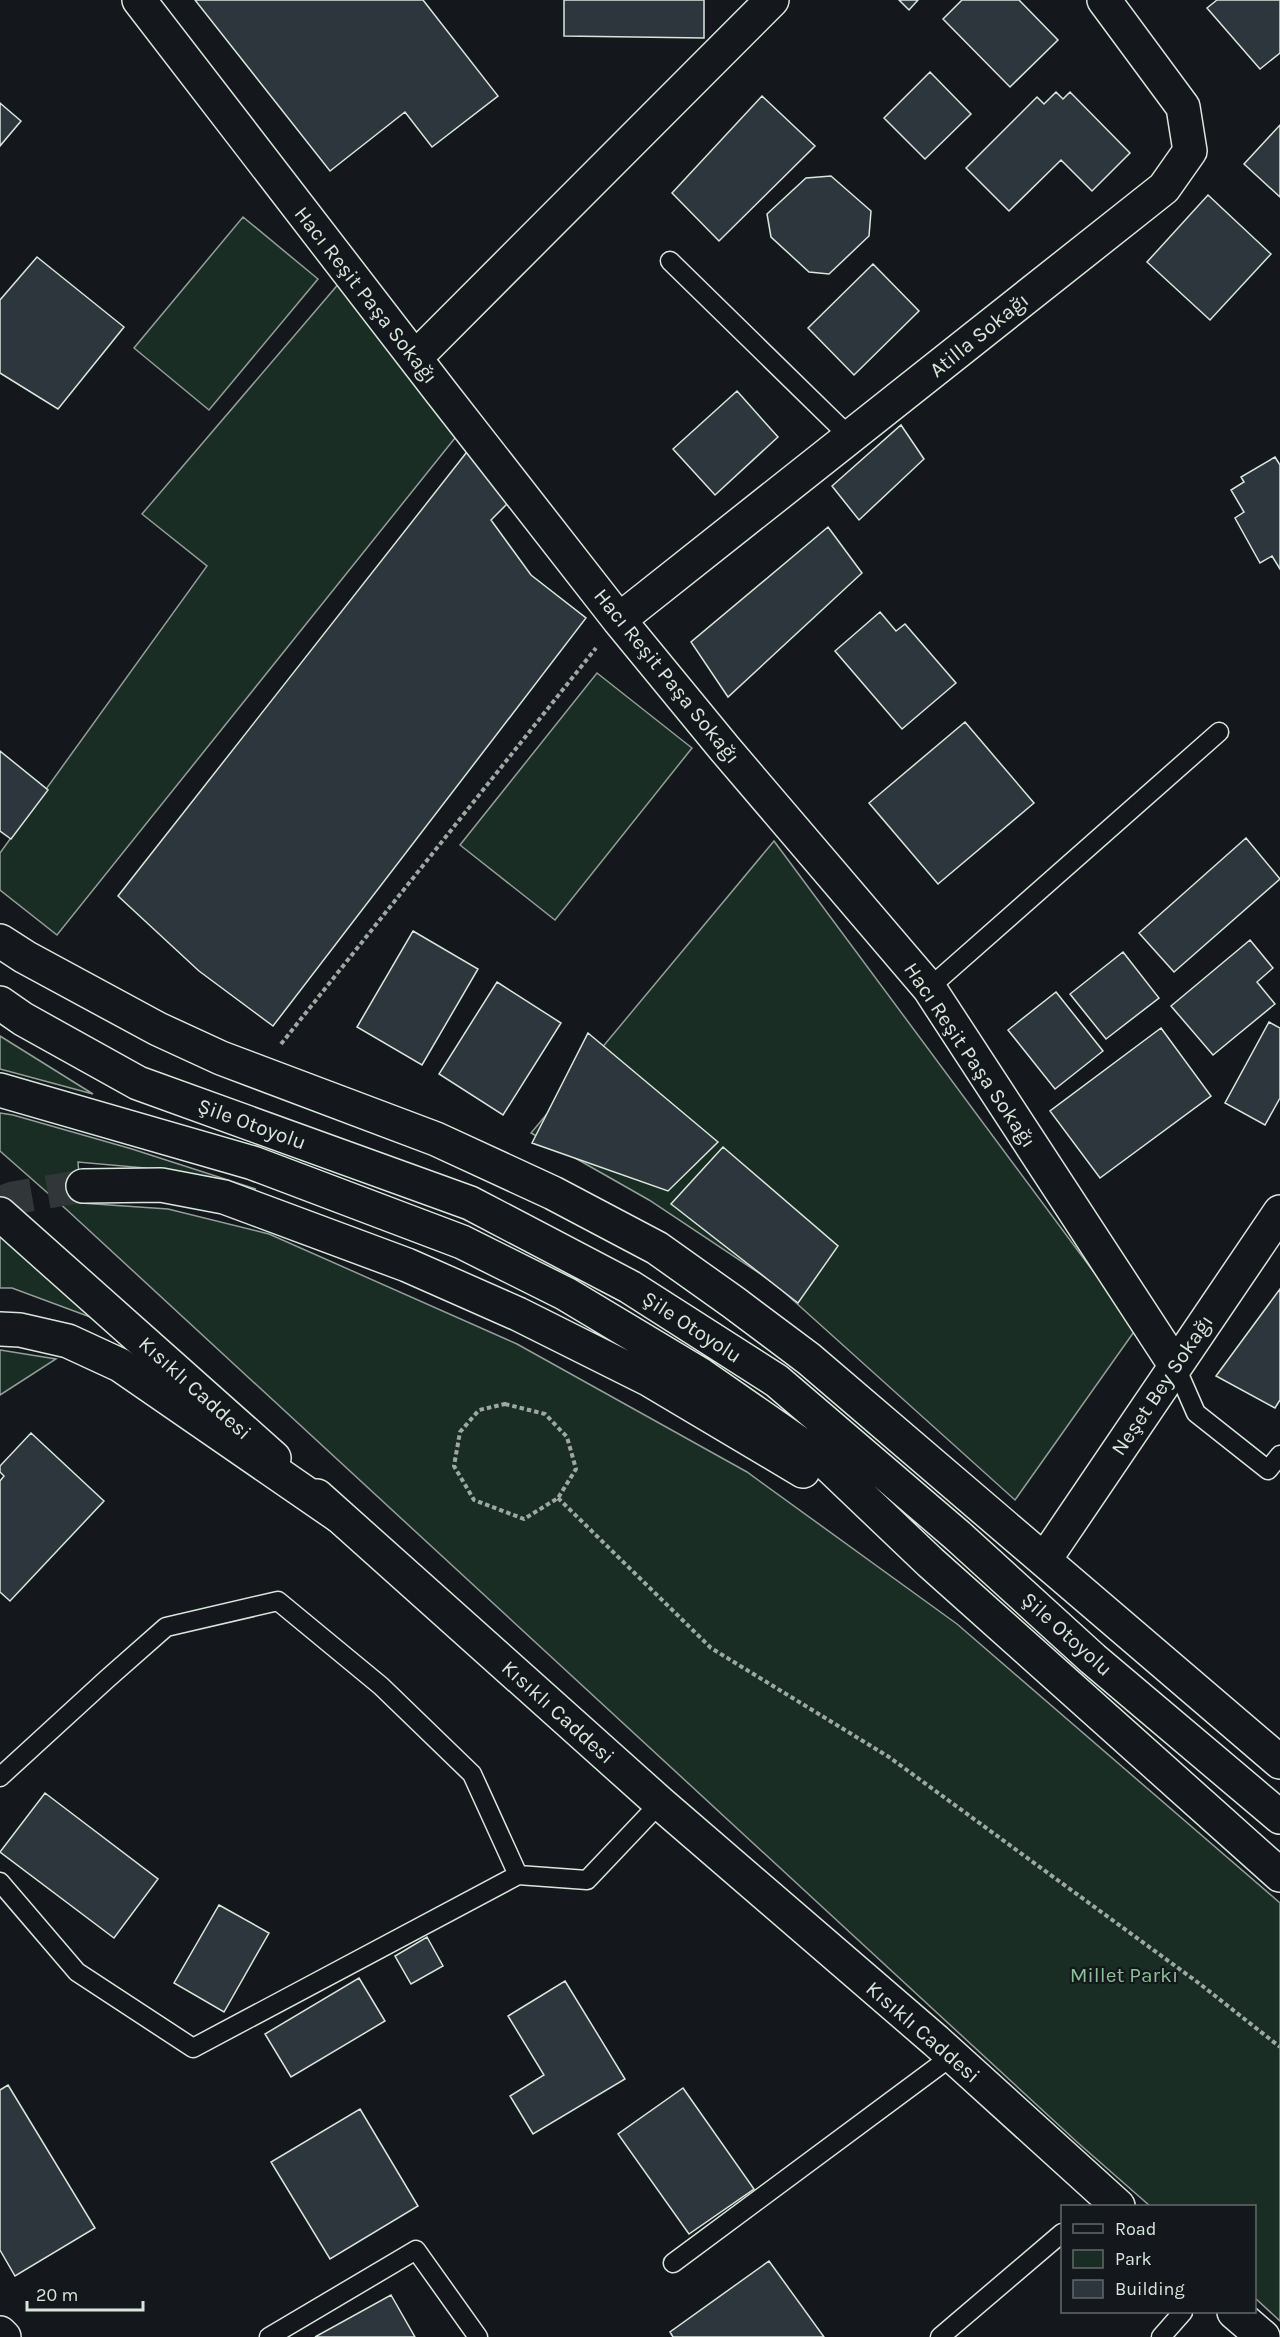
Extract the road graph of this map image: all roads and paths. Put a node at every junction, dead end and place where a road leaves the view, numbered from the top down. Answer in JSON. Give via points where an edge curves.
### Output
{"nodes":[{"id":1,"x":139,"y":0,"type":"edge"},
{"id":2,"x":772,"y":0,"type":"edge"},
{"id":3,"x":1104,"y":0,"type":"edge"},
{"id":4,"x":670,"y":261,"type":"dead end"},
{"id":5,"x":415,"y":358,"type":"junction"},
{"id":6,"x":851,"y":438,"type":"junction"},
{"id":7,"x":620,"y":620,"type":"junction"},
{"id":8,"x":1219,"y":732,"type":"dead end"},
{"id":9,"x":0,"y":941,"type":"edge"},
{"id":10,"x":929,"y":988,"type":"junction"},
{"id":11,"x":0,"y":1004,"type":"edge"},
{"id":12,"x":277,"y":1049,"type":"dead end"},
{"id":13,"x":0,"y":1090,"type":"edge"},
{"id":14,"x":83,"y":1186,"type":"tunnel mouth"},
{"id":15,"x":1280,"y":1212,"type":"edge"},
{"id":16,"x":0,"y":1214,"type":"edge"},
{"id":17,"x":0,"y":1329,"type":"edge"},
{"id":18,"x":1175,"y":1365,"type":"junction"},
{"id":19,"x":1280,"y":1455,"type":"edge"},
{"id":20,"x":558,"y":1498,"type":"junction"},
{"id":21,"x":339,"y":1516,"type":"junction"},
{"id":22,"x":1045,"y":1559,"type":"junction"},
{"id":23,"x":930,"y":1562,"type":"junction"},
{"id":24,"x":1280,"y":1762,"type":"edge"},
{"id":25,"x":0,"y":1777,"type":"edge"},
{"id":26,"x":660,"y":1803,"type":"junction"},
{"id":27,"x":1280,"y":1817,"type":"edge"},
{"id":28,"x":518,"y":1875,"type":"junction"},
{"id":29,"x":1280,"y":1875,"type":"edge"},
{"id":30,"x":0,"y":1882,"type":"edge"},
{"id":31,"x":1280,"y":2047,"type":"edge"},
{"id":32,"x":952,"y":2056,"type":"junction"},
{"id":33,"x":1106,"y":2203,"type":"edge"},
{"id":34,"x":1061,"y":2234,"type":"edge"},
{"id":35,"x":673,"y":2263,"type":"dead end"},
{"id":36,"x":1182,"y":2313,"type":"edge"},
{"id":37,"x":1235,"y":2313,"type":"edge"},
{"id":38,"x":0,"y":2333,"type":"edge"},
{"id":39,"x":4,"y":2337,"type":"edge"},
{"id":40,"x":269,"y":2337,"type":"edge"},
{"id":41,"x":478,"y":2337,"type":"edge"},
{"id":42,"x":940,"y":2337,"type":"edge"},
{"id":43,"x":1161,"y":2337,"type":"edge"},
{"id":44,"x":1263,"y":2337,"type":"edge"}],
"edges":[{"from":1,"to":5,"type":"main road","name":"Hacı Reşit Paşa Sokağı"},
{"from":2,"to":5,"type":"main road"},
{"from":3,"to":6,"type":"main road","name":"Atilla Sokağı","via":[[1183,107],[1190,151],[1164,188]]},
{"from":4,"to":6,"type":"lane"},
{"from":5,"to":7,"type":"main road","name":"Hacı Reşit Paşa Sokağı"},
{"from":6,"to":7,"type":"main road","name":"Atilla Sokağı"},
{"from":7,"to":10,"type":"main road","name":"Hacı Reşit Paşa Sokağı"},
{"from":7,"to":12,"type":"path"},
{"from":8,"to":10,"type":"lane"},
{"from":9,"to":22,"type":"main road","via":[[158,1029],[436,1139],[553,1193],[657,1248],[809,1359]]},
{"from":10,"to":18,"type":"main road","name":"Hacı Reşit Paşa Sokağı"},
{"from":11,"to":27,"type":"main road","name":"Şile Otoyolu","via":[[138,1083],[470,1203],[639,1293],[777,1382]]},
{"from":13,"to":23,"type":"main road","name":"Şile Otoyolu","via":[[253,1163],[462,1242],[566,1294],[701,1375],[822,1459]]},
{"from":14,"to":23,"type":"main road","via":[[161,1185],[224,1197],[407,1265],[498,1305],[650,1380],[790,1462]]},
{"from":15,"to":18,"type":"main road","name":"Neşet Bey Sokağı"},
{"from":16,"to":21,"type":"main road","name":"Kısıklı Caddesi"},
{"from":17,"to":21,"type":"main road","via":[[68,1341],[120,1365]]},
{"from":18,"to":19,"type":"lane","via":[[1196,1413],[1269,1470]]},
{"from":18,"to":22,"type":"main road","name":"Neşet Bey Sokağı"},
{"from":20,"to":20,"type":"path","via":[[576,1469],[567,1437],[545,1414],[505,1404],[479,1410],[460,1432],[454,1466],[474,1500],[524,1519]]},
{"from":20,"to":31,"type":"path","via":[[711,1648],[889,1757]]},
{"from":21,"to":26,"type":"main road","name":"Kısıklı Caddesi"},
{"from":22,"to":24,"type":"main road"},
{"from":23,"to":29,"type":"main road","name":"Şile Otoyolu"},
{"from":25,"to":28,"type":"lane","via":[[166,1627],[278,1601],[381,1686],[472,1774]]},
{"from":26,"to":28,"type":"lane","via":[[587,1880]]},
{"from":26,"to":32,"type":"main road","name":"Kısıklı Caddesi"},
{"from":28,"to":30,"type":"lane","via":[[193,2048],[77,1972]]},
{"from":32,"to":33,"type":"main road","name":"Kısıklı Caddesi"},
{"from":32,"to":35,"type":"lane"},
{"from":34,"to":42,"type":"lane"},
{"from":36,"to":43,"type":"lane"},
{"from":37,"to":44,"type":"main road"},
{"from":38,"to":39,"type":"main road"},
{"from":40,"to":41,"type":"lane","via":[[416,2250]]}]}
